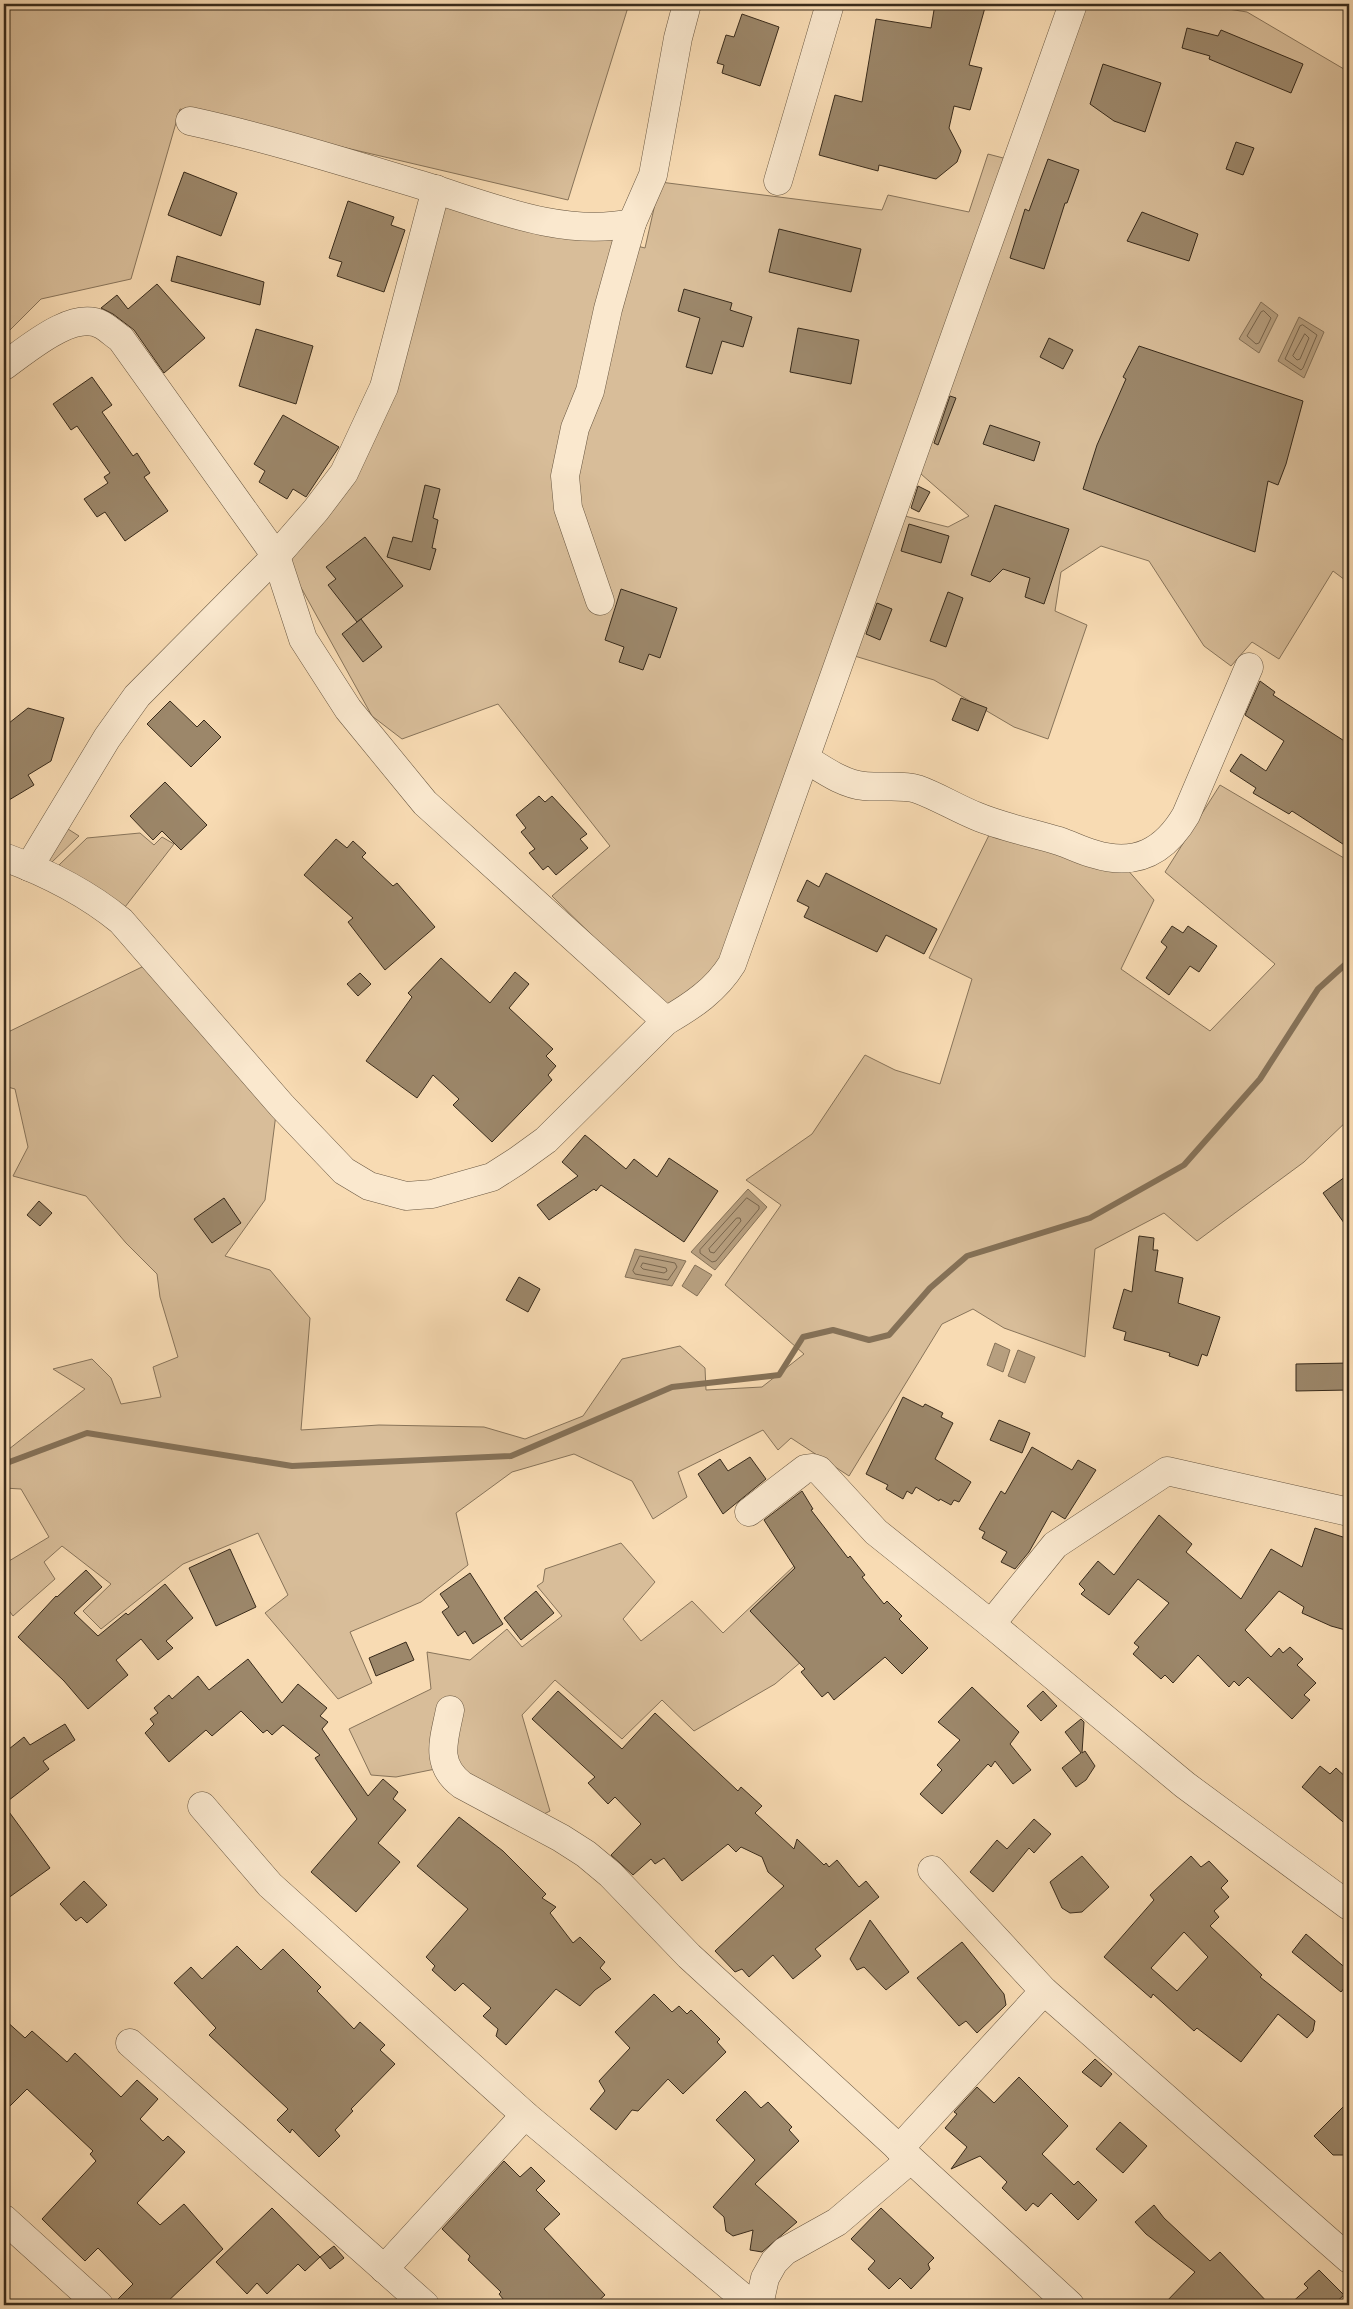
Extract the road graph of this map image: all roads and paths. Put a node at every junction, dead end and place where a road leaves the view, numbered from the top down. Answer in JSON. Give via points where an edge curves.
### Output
{"nodes":[{"id":1,"x":688,"y":4,"type":"edge"},
{"id":2,"x":830,"y":4,"type":"edge"},
{"id":3,"x":1073,"y":4,"type":"edge"},
{"id":4,"x":190,"y":121,"type":"dead end"},
{"id":5,"x":778,"y":181,"type":"dead end"},
{"id":6,"x":436,"y":189,"type":"junction"},
{"id":7,"x":632,"y":223,"type":"junction"},
{"id":8,"x":4,"y":366,"type":"edge"},
{"id":9,"x":276,"y":556,"type":"junction"},
{"id":10,"x":600,"y":601,"type":"dead end"},
{"id":11,"x":1249,"y":667,"type":"dead end"},
{"id":12,"x":806,"y":759,"type":"junction"},
{"id":13,"x":4,"y":857,"type":"edge"},
{"id":14,"x":29,"y":866,"type":"junction"},
{"id":15,"x":666,"y":1022,"type":"junction"},
{"id":16,"x":749,"y":1512,"type":"dead end"},
{"id":17,"x":1349,"y":1512,"type":"edge"},
{"id":18,"x":992,"y":1624,"type":"junction"},
{"id":19,"x":450,"y":1710,"type":"dead end"},
{"id":20,"x":202,"y":1806,"type":"dead end"},
{"id":21,"x":932,"y":1870,"type":"dead end"},
{"id":22,"x":1349,"y":1906,"type":"edge"},
{"id":23,"x":1044,"y":1991,"type":"junction"},
{"id":24,"x":130,"y":2043,"type":"dead end"},
{"id":25,"x":525,"y":2115,"type":"junction"},
{"id":26,"x":904,"y":2154,"type":"junction"},
{"id":27,"x":4,"y":2218,"type":"edge"},
{"id":28,"x":1349,"y":2259,"type":"edge"},
{"id":29,"x":384,"y":2269,"type":"junction"},
{"id":30,"x":99,"y":2305,"type":"edge"},
{"id":31,"x":425,"y":2305,"type":"edge"},
{"id":32,"x":752,"y":2305,"type":"edge"},
{"id":33,"x":759,"y":2305,"type":"edge"},
{"id":34,"x":1070,"y":2305,"type":"edge"}],
"edges":[{"from":1,"to":7,"type":"street","via":[[678,38],[653,176]]},
{"from":2,"to":5,"type":"street"},
{"from":3,"to":12,"type":"street"},
{"from":4,"to":6,"type":"street","via":[[250,134]]},
{"from":6,"to":7,"type":"street","via":[[543,221],[596,228]]},
{"from":6,"to":9,"type":"street","via":[[384,387],[344,473]]},
{"from":7,"to":10,"type":"street","via":[[608,309],[590,392],[575,428],[565,476],[568,508]]},
{"from":8,"to":9,"type":"street","via":[[65,326],[85,322],[100,324],[121,339]]},
{"from":9,"to":14,"type":"street","via":[[137,696],[107,738]]},
{"from":9,"to":15,"type":"street","via":[[303,639],[348,709],[425,803]]},
{"from":11,"to":12,"type":"street","via":[[1178,828],[1156,850],[1128,859],[1094,854],[977,817],[918,790],[847,782]]},
{"from":12,"to":15,"type":"street","via":[[732,964],[710,991]]},
{"from":13,"to":14,"type":"street"},
{"from":14,"to":15,"type":"street","via":[[105,908],[121,921],[282,1106],[344,1171],[369,1186],[406,1196],[432,1194],[492,1177],[517,1162],[546,1140]]},
{"from":16,"to":18,"type":"street","via":[[804,1469],[819,1470],[876,1532]]},
{"from":17,"to":18,"type":"street","via":[[1167,1470],[1055,1545]]},
{"from":18,"to":22,"type":"street","via":[[1185,1785]]},
{"from":19,"to":26,"type":"street","via":[[442,1750],[451,1777],[561,1838],[592,1859],[689,1956]]},
{"from":20,"to":25,"type":"street","via":[[270,1885]]},
{"from":21,"to":23,"type":"street"},
{"from":23,"to":26,"type":"street"},
{"from":23,"to":28,"type":"street"},
{"from":24,"to":29,"type":"street"},
{"from":25,"to":29,"type":"street"},
{"from":25,"to":32,"type":"street"},
{"from":26,"to":33,"type":"street","via":[[838,2222],[785,2251],[774,2262],[765,2278]]},
{"from":26,"to":34,"type":"street"},
{"from":27,"to":30,"type":"street"},
{"from":29,"to":31,"type":"street"}]}
